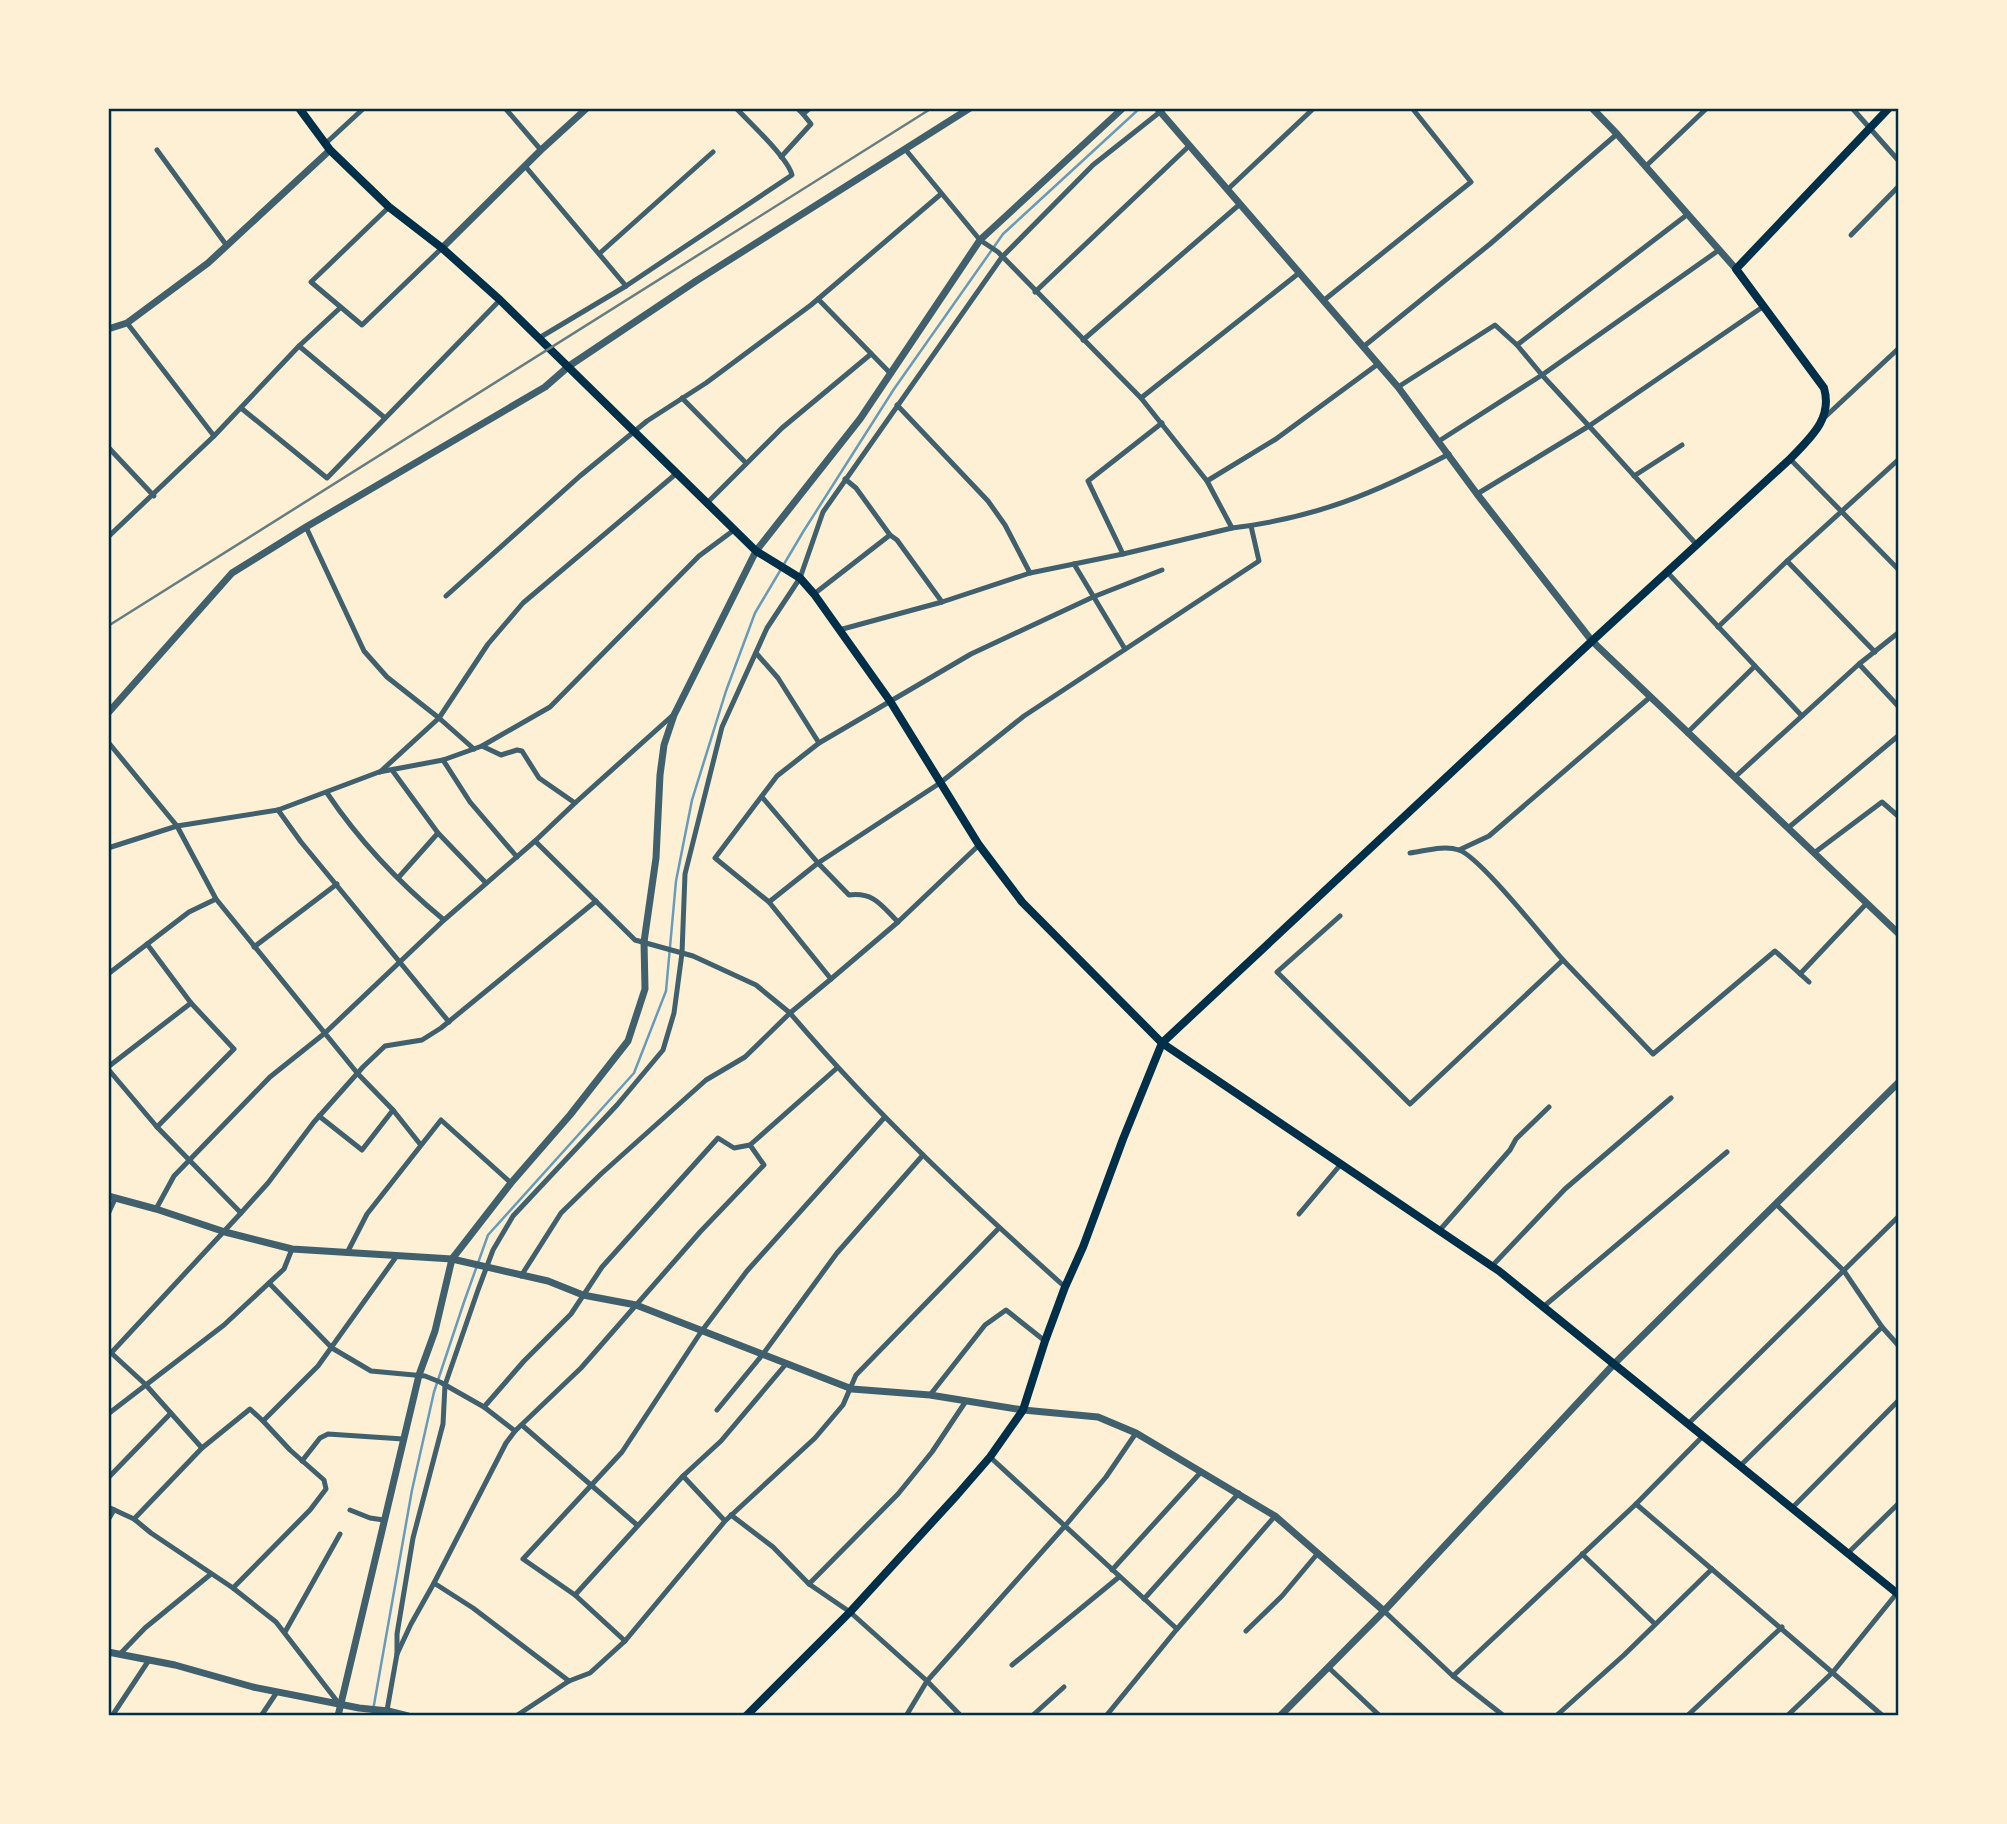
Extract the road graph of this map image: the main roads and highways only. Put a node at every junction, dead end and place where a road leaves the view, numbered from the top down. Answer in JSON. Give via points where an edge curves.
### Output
{"nodes":[{"id":1,"x":299,"y":108,"type":"edge"},
{"id":2,"x":1889,"y":108,"type":"edge"},
{"id":3,"x":1162,"y":1044,"type":"junction"},
{"id":4,"x":1898,"y":1594,"type":"edge"},
{"id":5,"x":746,"y":1716,"type":"edge"}],
"edges":[{"from":1,"to":3,"type":"main road","via":[[327,147],[389,207],[443,248],[499,300],[734,530],[814,594],[890,701],[979,845],[1022,902]]},
{"from":2,"to":3,"type":"main road","via":[[1736,270],[1824,388],[1828,401],[1825,417],[1815,432]]},
{"from":3,"to":4,"type":"main road","via":[[1492,1266]]},
{"from":3,"to":5,"type":"main road","via":[[1065,1287],[1023,1410],[990,1457],[850,1612]]}]}
